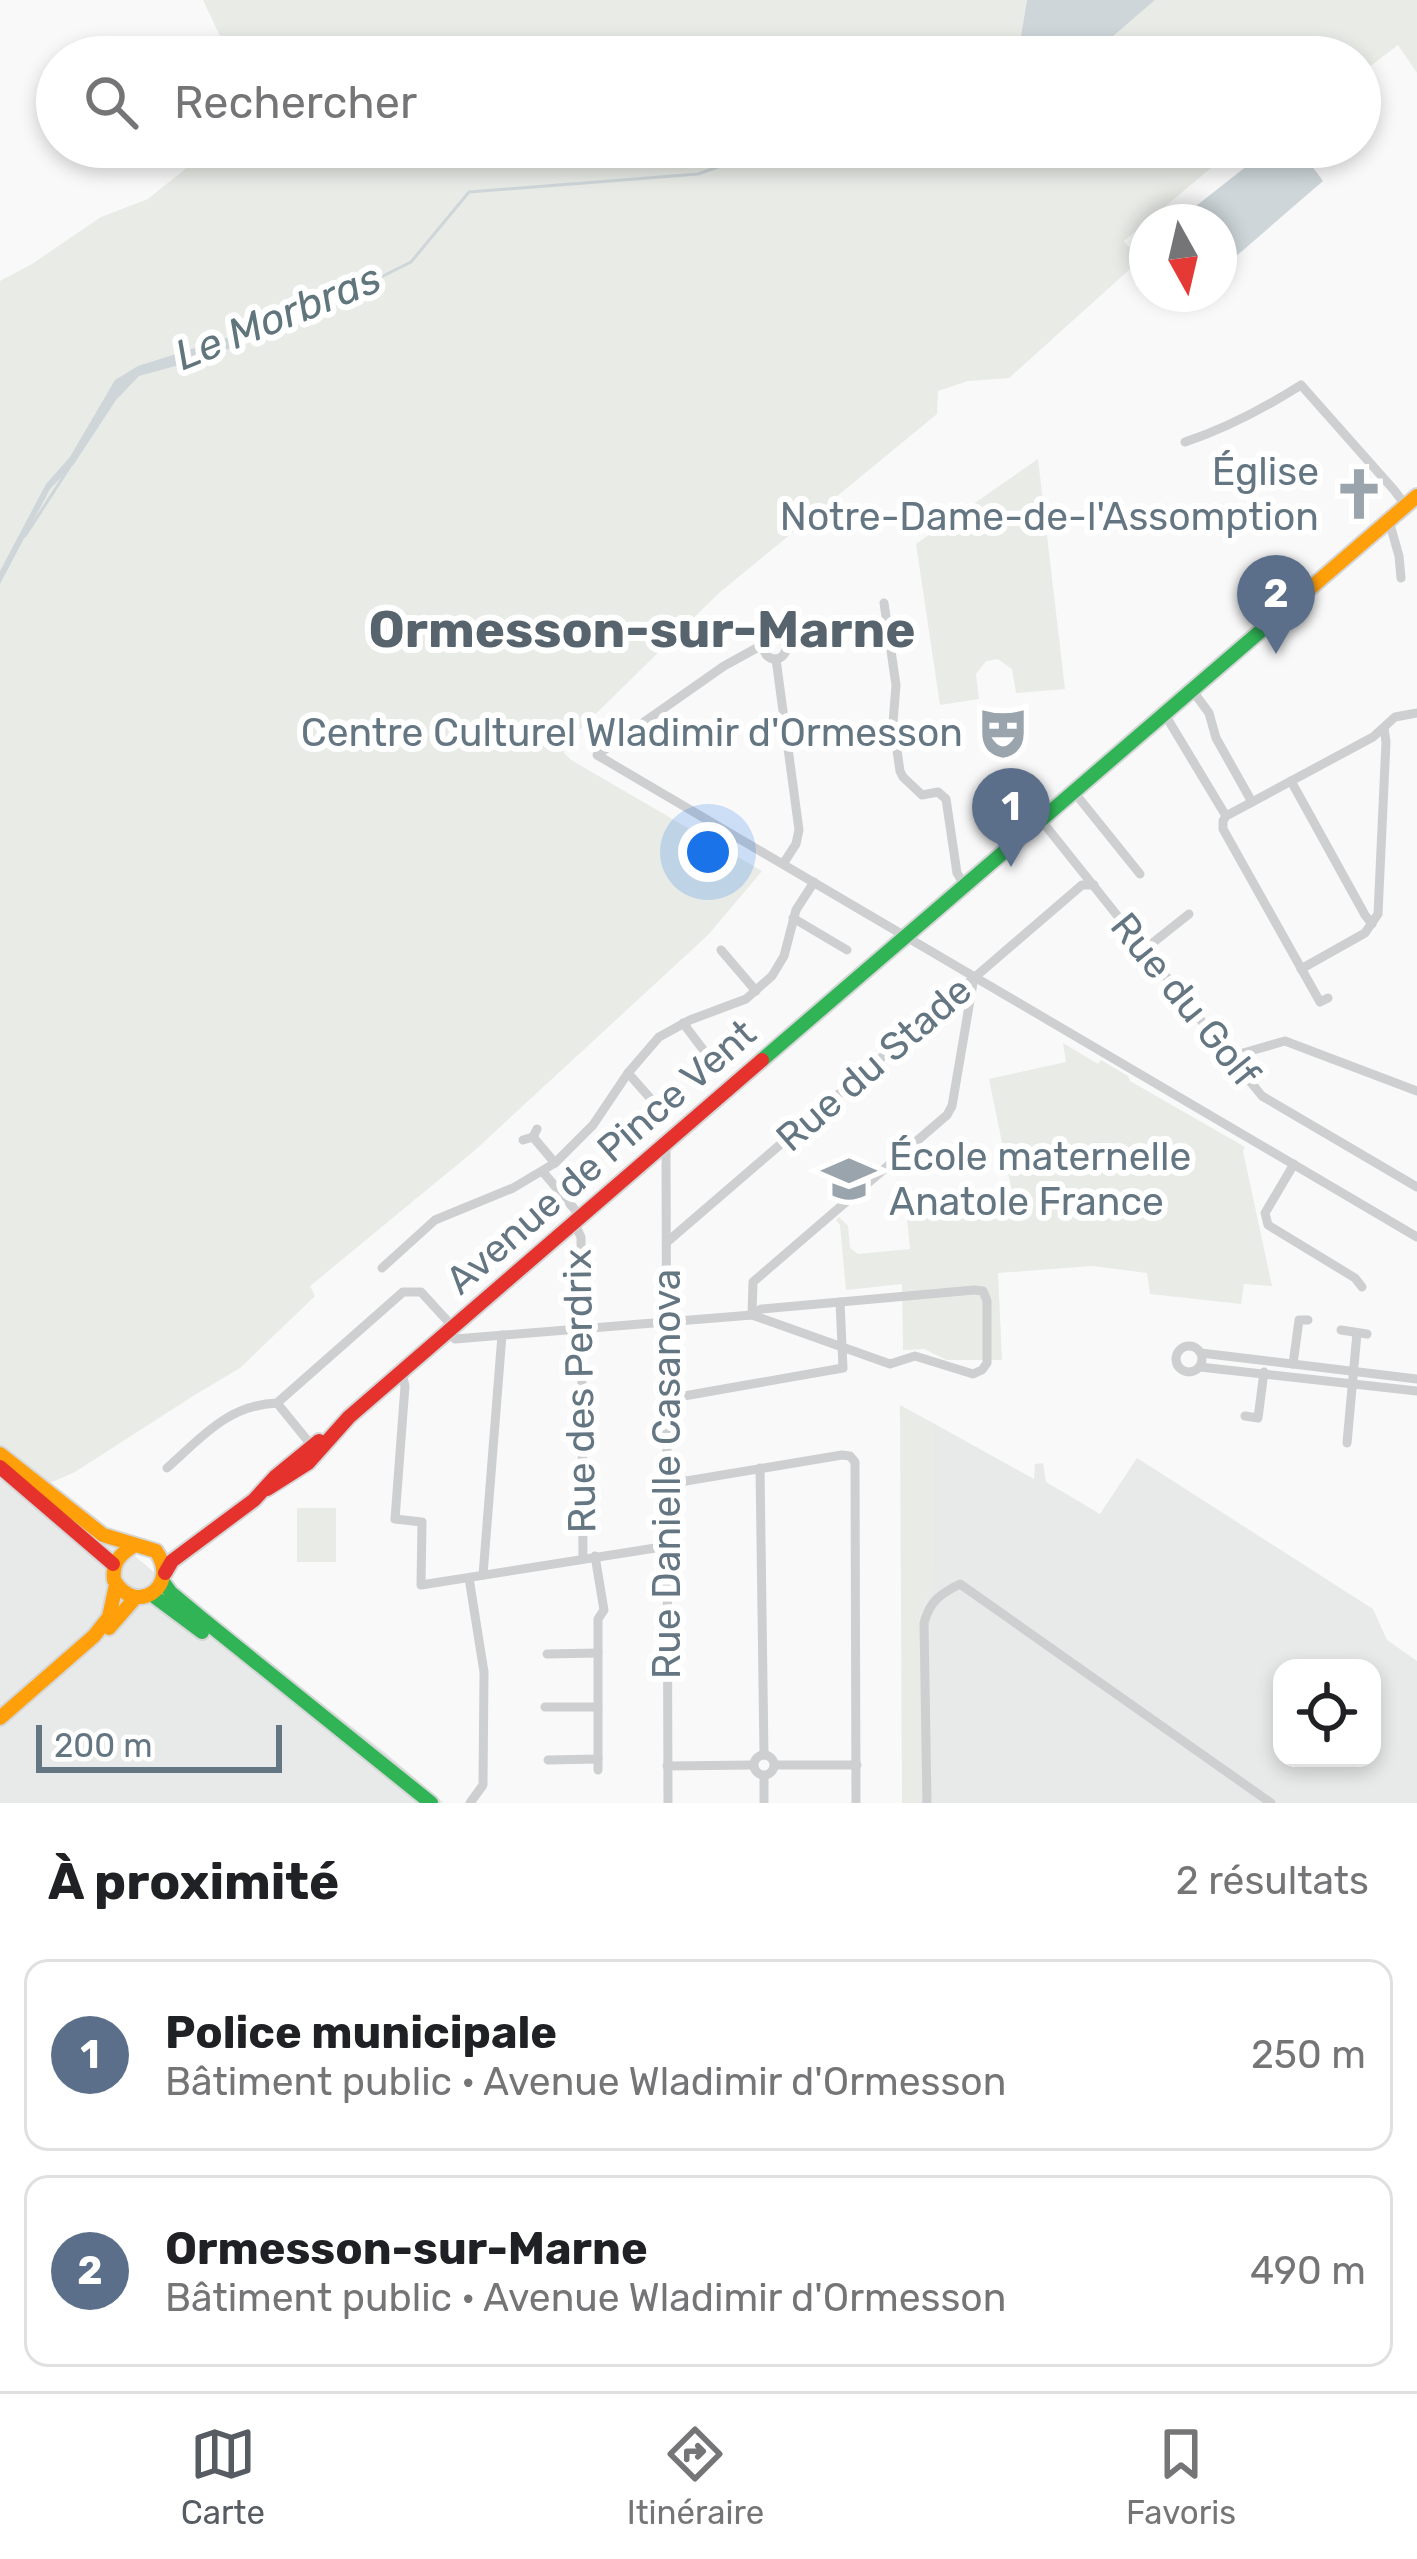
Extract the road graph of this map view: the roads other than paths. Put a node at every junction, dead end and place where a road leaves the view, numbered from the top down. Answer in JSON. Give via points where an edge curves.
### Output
{"nodes":[{"id":1,"x":1185,"y":442,"type":"dead end"},
{"id":2,"x":1411,"y":501,"type":"edge"},
{"id":3,"x":1389,"y":521,"type":"junction"},
{"id":4,"x":1401,"y":578,"type":"dead end"},
{"id":5,"x":884,"y":603,"type":"dead end"},
{"id":6,"x":764,"y":644,"type":"junction"},
{"id":7,"x":776,"y":659,"type":"junction"},
{"id":8,"x":1192,"y":689,"type":"junction"},
{"id":9,"x":1417,"y":712,"type":"edge"},
{"id":10,"x":1164,"y":713,"type":"junction"},
{"id":11,"x":1384,"y":728,"type":"junction"},
{"id":12,"x":1291,"y":781,"type":"junction"},
{"id":13,"x":1074,"y":792,"type":"junction"},
{"id":14,"x":1252,"y":802,"type":"junction"},
{"id":15,"x":1226,"y":816,"type":"junction"},
{"id":16,"x":1041,"y":820,"type":"junction"},
{"id":17,"x":783,"y":864,"type":"junction"},
{"id":18,"x":1139,"y":874,"type":"dead end"},
{"id":19,"x":814,"y":882,"type":"junction"},
{"id":20,"x":1088,"y":885,"type":"junction"},
{"id":21,"x":965,"y":886,"type":"junction"},
{"id":22,"x":1189,"y":914,"type":"dead end"},
{"id":23,"x":793,"y":918,"type":"junction"},
{"id":24,"x":1372,"y":924,"type":"junction"},
{"id":25,"x":905,"y":937,"type":"junction"},
{"id":26,"x":1144,"y":949,"type":"junction"},
{"id":27,"x":722,"y":950,"type":"dead end"},
{"id":28,"x":847,"y":950,"type":"dead end"},
{"id":29,"x":1301,"y":969,"type":"junction"},
{"id":30,"x":974,"y":977,"type":"junction"},
{"id":31,"x":756,"y":991,"type":"junction"},
{"id":32,"x":1328,"y":998,"type":"dead end"},
{"id":33,"x":683,"y":1023,"type":"junction"},
{"id":34,"x":1238,"y":1060,"type":"junction"},
{"id":35,"x":714,"y":1064,"type":"dead end"},
{"id":36,"x":628,"y":1073,"type":"junction"},
{"id":37,"x":1417,"y":1091,"type":"edge"},
{"id":38,"x":658,"y":1107,"type":"dead end"},
{"id":39,"x":531,"y":1135,"type":"dead end"},
{"id":40,"x":663,"y":1147,"type":"junction"},
{"id":41,"x":555,"y":1163,"type":"junction"},
{"id":42,"x":1294,"y":1164,"type":"junction"},
{"id":43,"x":543,"y":1172,"type":"junction"},
{"id":44,"x":1417,"y":1187,"type":"edge"},
{"id":45,"x":578,"y":1222,"type":"junction"},
{"id":46,"x":1417,"y":1237,"type":"edge"},
{"id":47,"x":667,"y":1242,"type":"junction"},
{"id":48,"x":382,"y":1268,"type":"dead end"},
{"id":49,"x":1362,"y":1287,"type":"dead end"},
{"id":50,"x":840,"y":1302,"type":"junction"},
{"id":51,"x":752,"y":1315,"type":"junction"},
{"id":52,"x":1308,"y":1320,"type":"dead end"},
{"id":53,"x":667,"y":1322,"type":"junction"},
{"id":54,"x":581,"y":1329,"type":"junction"},
{"id":55,"x":451,"y":1330,"type":"junction"},
{"id":56,"x":1341,"y":1330,"type":"dead end"},
{"id":57,"x":502,"y":1335,"type":"junction"},
{"id":58,"x":842,"y":1346,"type":"junction"},
{"id":59,"x":1201,"y":1353,"type":"junction"},
{"id":60,"x":1265,"y":1361,"type":"junction"},
{"id":61,"x":1293,"y":1364,"type":"junction"},
{"id":62,"x":1200,"y":1367,"type":"junction"},
{"id":63,"x":1353,"y":1371,"type":"junction"},
{"id":64,"x":402,"y":1373,"type":"junction"},
{"id":65,"x":1264,"y":1375,"type":"junction"},
{"id":66,"x":1417,"y":1379,"type":"edge"},
{"id":67,"x":1354,"y":1384,"type":"junction"},
{"id":68,"x":1417,"y":1391,"type":"edge"},
{"id":69,"x":667,"y":1399,"type":"junction"},
{"id":70,"x":277,"y":1403,"type":"junction"},
{"id":71,"x":1245,"y":1416,"type":"dead end"},
{"id":72,"x":339,"y":1428,"type":"junction"},
{"id":73,"x":1347,"y":1443,"type":"dead end"},
{"id":74,"x":312,"y":1446,"type":"junction"},
{"id":75,"x":0,"y":1454,"type":"edge"},
{"id":76,"x":0,"y":1467,"type":"edge"},
{"id":77,"x":166,"y":1468,"type":"dead end"},
{"id":78,"x":760,"y":1468,"type":"junction"},
{"id":79,"x":668,"y":1484,"type":"junction"},
{"id":80,"x":268,"y":1489,"type":"junction"},
{"id":81,"x":212,"y":1532,"type":"junction"},
{"id":82,"x":133,"y":1546,"type":"junction"},
{"id":83,"x":668,"y":1546,"type":"junction"},
{"id":84,"x":154,"y":1550,"type":"junction"},
{"id":85,"x":589,"y":1557,"type":"junction"},
{"id":86,"x":113,"y":1564,"type":"junction"},
{"id":87,"x":483,"y":1575,"type":"junction"},
{"id":88,"x":164,"y":1577,"type":"junction"},
{"id":89,"x":470,"y":1577,"type":"junction"},
{"id":90,"x":116,"y":1585,"type":"junction"},
{"id":91,"x":144,"y":1596,"type":"junction"},
{"id":92,"x":94,"y":1636,"type":"junction"},
{"id":93,"x":547,"y":1654,"type":"dead end"},
{"id":94,"x":598,"y":1654,"type":"junction"},
{"id":95,"x":545,"y":1707,"type":"dead end"},
{"id":96,"x":598,"y":1707,"type":"junction"},
{"id":97,"x":0,"y":1718,"type":"edge"},
{"id":98,"x":764,"y":1755,"type":"junction"},
{"id":99,"x":548,"y":1760,"type":"dead end"},
{"id":100,"x":598,"y":1764,"type":"junction"},
{"id":101,"x":615,"y":1764,"type":"dead end"},
{"id":102,"x":753,"y":1765,"type":"junction"},
{"id":103,"x":775,"y":1765,"type":"junction"},
{"id":104,"x":857,"y":1765,"type":"junction"},
{"id":105,"x":668,"y":1766,"type":"junction"},
{"id":106,"x":764,"y":1776,"type":"junction"},
{"id":107,"x":418,"y":1803,"type":"edge"},
{"id":108,"x":431,"y":1803,"type":"edge"},
{"id":109,"x":470,"y":1803,"type":"edge"},
{"id":110,"x":668,"y":1803,"type":"edge"},
{"id":111,"x":764,"y":1803,"type":"edge"},
{"id":112,"x":856,"y":1803,"type":"edge"},
{"id":113,"x":927,"y":1803,"type":"edge"},
{"id":114,"x":1271,"y":1803,"type":"edge"}],
"edges":[{"from":1,"to":2,"type":"street","via":[[1301,385]]},
{"from":2,"to":3,"type":"main road","name":"Avenue de Pince Vent"},
{"from":3,"to":4,"type":"street"},
{"from":3,"to":8,"type":"main road","name":"Avenue de Pince Vent"},
{"from":5,"to":21,"type":"street","via":[[901,775],[922,794],[946,799]]},
{"from":6,"to":7,"type":"street"},
{"from":6,"to":7,"type":"street","via":[[775,637],[785,644]]},
{"from":6,"to":17,"type":"street","via":[[597,755]]},
{"from":7,"to":17,"type":"street","via":[[799,830]]},
{"from":8,"to":10,"type":"main road","name":"Avenue de Pince Vent"},
{"from":8,"to":14,"type":"street"},
{"from":9,"to":11,"type":"street"},
{"from":10,"to":13,"type":"main road","name":"Avenue de Pince Vent"},
{"from":10,"to":15,"type":"street"},
{"from":11,"to":12,"type":"street"},
{"from":11,"to":24,"type":"street"},
{"from":12,"to":14,"type":"street"},
{"from":12,"to":24,"type":"street"},
{"from":13,"to":16,"type":"main road","name":"Avenue de Pince Vent"},
{"from":13,"to":18,"type":"street"},
{"from":14,"to":15,"type":"street"},
{"from":15,"to":29,"type":"street","via":[[1223,829]]},
{"from":16,"to":20,"type":"street","name":"Rue du Golf"},
{"from":16,"to":21,"type":"main road","name":"Avenue de Pince Vent"},
{"from":17,"to":19,"type":"street"},
{"from":19,"to":23,"type":"street"},
{"from":19,"to":25,"type":"street"},
{"from":20,"to":26,"type":"street","name":"Rue du Golf"},
{"from":20,"to":30,"type":"street","name":"Rue du Stade"},
{"from":21,"to":25,"type":"main road","name":"Avenue de Pince Vent"},
{"from":22,"to":26,"type":"street"},
{"from":23,"to":28,"type":"street"},
{"from":23,"to":31,"type":"street","via":[[784,956]]},
{"from":24,"to":29,"type":"street"},
{"from":25,"to":30,"type":"street"},
{"from":25,"to":40,"type":"main road","name":"Avenue de Pince Vent"},
{"from":26,"to":34,"type":"street","name":"Rue du Golf"},
{"from":27,"to":31,"type":"street"},
{"from":29,"to":32,"type":"street","via":[[1320,1003]]},
{"from":30,"to":42,"type":"street"},
{"from":30,"to":47,"type":"street","name":"Rue du Stade"},
{"from":30,"to":51,"type":"street","via":[[947,1114],[753,1282]]},
{"from":31,"to":33,"type":"street"},
{"from":33,"to":35,"type":"street"},
{"from":33,"to":36,"type":"street"},
{"from":34,"to":37,"type":"street","via":[[1286,1041]]},
{"from":34,"to":44,"type":"street","name":"Rue du Golf","via":[[1262,1096]]},
{"from":36,"to":38,"type":"street"},
{"from":36,"to":41,"type":"street"},
{"from":39,"to":41,"type":"street"},
{"from":40,"to":45,"type":"main road","name":"Avenue de Pince Vent"},
{"from":40,"to":47,"type":"street","name":"Rue Danielle Casanova"},
{"from":41,"to":43,"type":"street"},
{"from":42,"to":46,"type":"street"},
{"from":42,"to":49,"type":"street","via":[[1265,1213],[1268,1226]]},
{"from":43,"to":45,"type":"street"},
{"from":43,"to":48,"type":"street","via":[[445,1214]]},
{"from":45,"to":54,"type":"street","name":"Rue des Perdrix"},
{"from":45,"to":55,"type":"main road","name":"Avenue de Pince Vent"},
{"from":47,"to":53,"type":"street","name":"Rue Danielle Casanova"},
{"from":50,"to":51,"type":"street"},
{"from":50,"to":58,"type":"street"},
{"from":50,"to":58,"type":"street","via":[[974,1290],[987,1301],[987,1363],[974,1374],[915,1356],[890,1364]]},
{"from":51,"to":53,"type":"street"},
{"from":51,"to":58,"type":"street"},
{"from":52,"to":61,"type":"street","via":[[1299,1320]]},
{"from":53,"to":54,"type":"street"},
{"from":53,"to":69,"type":"street","name":"Rue Danielle Casanova"},
{"from":54,"to":57,"type":"street"},
{"from":54,"to":85,"type":"street","name":"Rue des Perdrix"},
{"from":55,"to":57,"type":"street","via":[[455,1339]]},
{"from":55,"to":64,"type":"main road","name":"Avenue de Pince Vent"},
{"from":55,"to":70,"type":"street","via":[[421,1292],[404,1292]]},
{"from":56,"to":63,"type":"street","via":[[1362,1333]]},
{"from":57,"to":87,"type":"street"},
{"from":58,"to":69,"type":"street","via":[[843,1368]]},
{"from":59,"to":60,"type":"street"},
{"from":59,"to":62,"type":"street"},
{"from":59,"to":62,"type":"street","via":[[1186,1346],[1176,1355],[1181,1370]]},
{"from":60,"to":61,"type":"street"},
{"from":60,"to":65,"type":"street"},
{"from":61,"to":63,"type":"street"},
{"from":62,"to":65,"type":"street"},
{"from":63,"to":66,"type":"street"},
{"from":63,"to":67,"type":"street"},
{"from":64,"to":72,"type":"main road","name":"Avenue de Pince Vent"},
{"from":64,"to":89,"type":"street","via":[[395,1519],[422,1522],[421,1585]]},
{"from":65,"to":67,"type":"street"},
{"from":65,"to":71,"type":"street","via":[[1258,1418]]},
{"from":67,"to":68,"type":"street"},
{"from":67,"to":73,"type":"street"},
{"from":69,"to":79,"type":"street","name":"Rue Danielle Casanova"},
{"from":70,"to":74,"type":"street"},
{"from":70,"to":77,"type":"street","via":[[232,1412]]},
{"from":72,"to":74,"type":"main road","name":"Avenue de Pince Vent"},
{"from":72,"to":80,"type":"main road","name":"Avenue de Pince Vent","via":[[308,1463]]},
{"from":74,"to":80,"type":"main road","name":"Avenue de Pince Vent"},
{"from":75,"to":82,"type":"main road","via":[[100,1534]]},
{"from":76,"to":86,"type":"main road"},
{"from":78,"to":79,"type":"street"},
{"from":78,"to":98,"type":"street"},
{"from":78,"to":104,"type":"street","via":[[842,1455],[855,1462]]},
{"from":79,"to":83,"type":"street","name":"Rue Danielle Casanova"},
{"from":80,"to":81,"type":"main road","name":"Avenue de Pince Vent"},
{"from":81,"to":84,"type":"main road","name":"Avenue de Pince Vent"},
{"from":81,"to":88,"type":"main road","name":"Avenue de Pince Vent","via":[[172,1561]]},
{"from":82,"to":84,"type":"main road"},
{"from":82,"to":86,"type":"main road"},
{"from":83,"to":85,"type":"street"},
{"from":83,"to":105,"type":"street","name":"Rue Danielle Casanova"},
{"from":84,"to":88,"type":"main road"},
{"from":85,"to":87,"type":"street"},
{"from":85,"to":94,"type":"street","name":"Rue des Perdrix","via":[[604,1610]]},
{"from":86,"to":90,"type":"main road"},
{"from":87,"to":89,"type":"street"},
{"from":88,"to":91,"type":"main road"},
{"from":88,"to":108,"type":"main road","via":[[201,1618]]},
{"from":89,"to":109,"type":"street","via":[[484,1672],[483,1785]]},
{"from":90,"to":91,"type":"main road"},
{"from":90,"to":92,"type":"main road","via":[[109,1617]]},
{"from":91,"to":92,"type":"main road"},
{"from":91,"to":107,"type":"main road"},
{"from":92,"to":97,"type":"main road"},
{"from":93,"to":94,"type":"street"},
{"from":94,"to":96,"type":"street","name":"Rue des Perdrix"},
{"from":95,"to":96,"type":"street"},
{"from":96,"to":100,"type":"street","name":"Rue des Perdrix"},
{"from":98,"to":102,"type":"street"},
{"from":98,"to":103,"type":"street"},
{"from":99,"to":100,"type":"street"},
{"from":100,"to":101,"type":"street"},
{"from":102,"to":105,"type":"street"},
{"from":102,"to":106,"type":"street"},
{"from":103,"to":104,"type":"street"},
{"from":103,"to":106,"type":"street"},
{"from":104,"to":112,"type":"street"},
{"from":105,"to":110,"type":"street","name":"Rue Danielle Casanova"},
{"from":106,"to":111,"type":"street"},
{"from":113,"to":114,"type":"street","via":[[924,1623],[929,1604],[960,1584]]}]}
